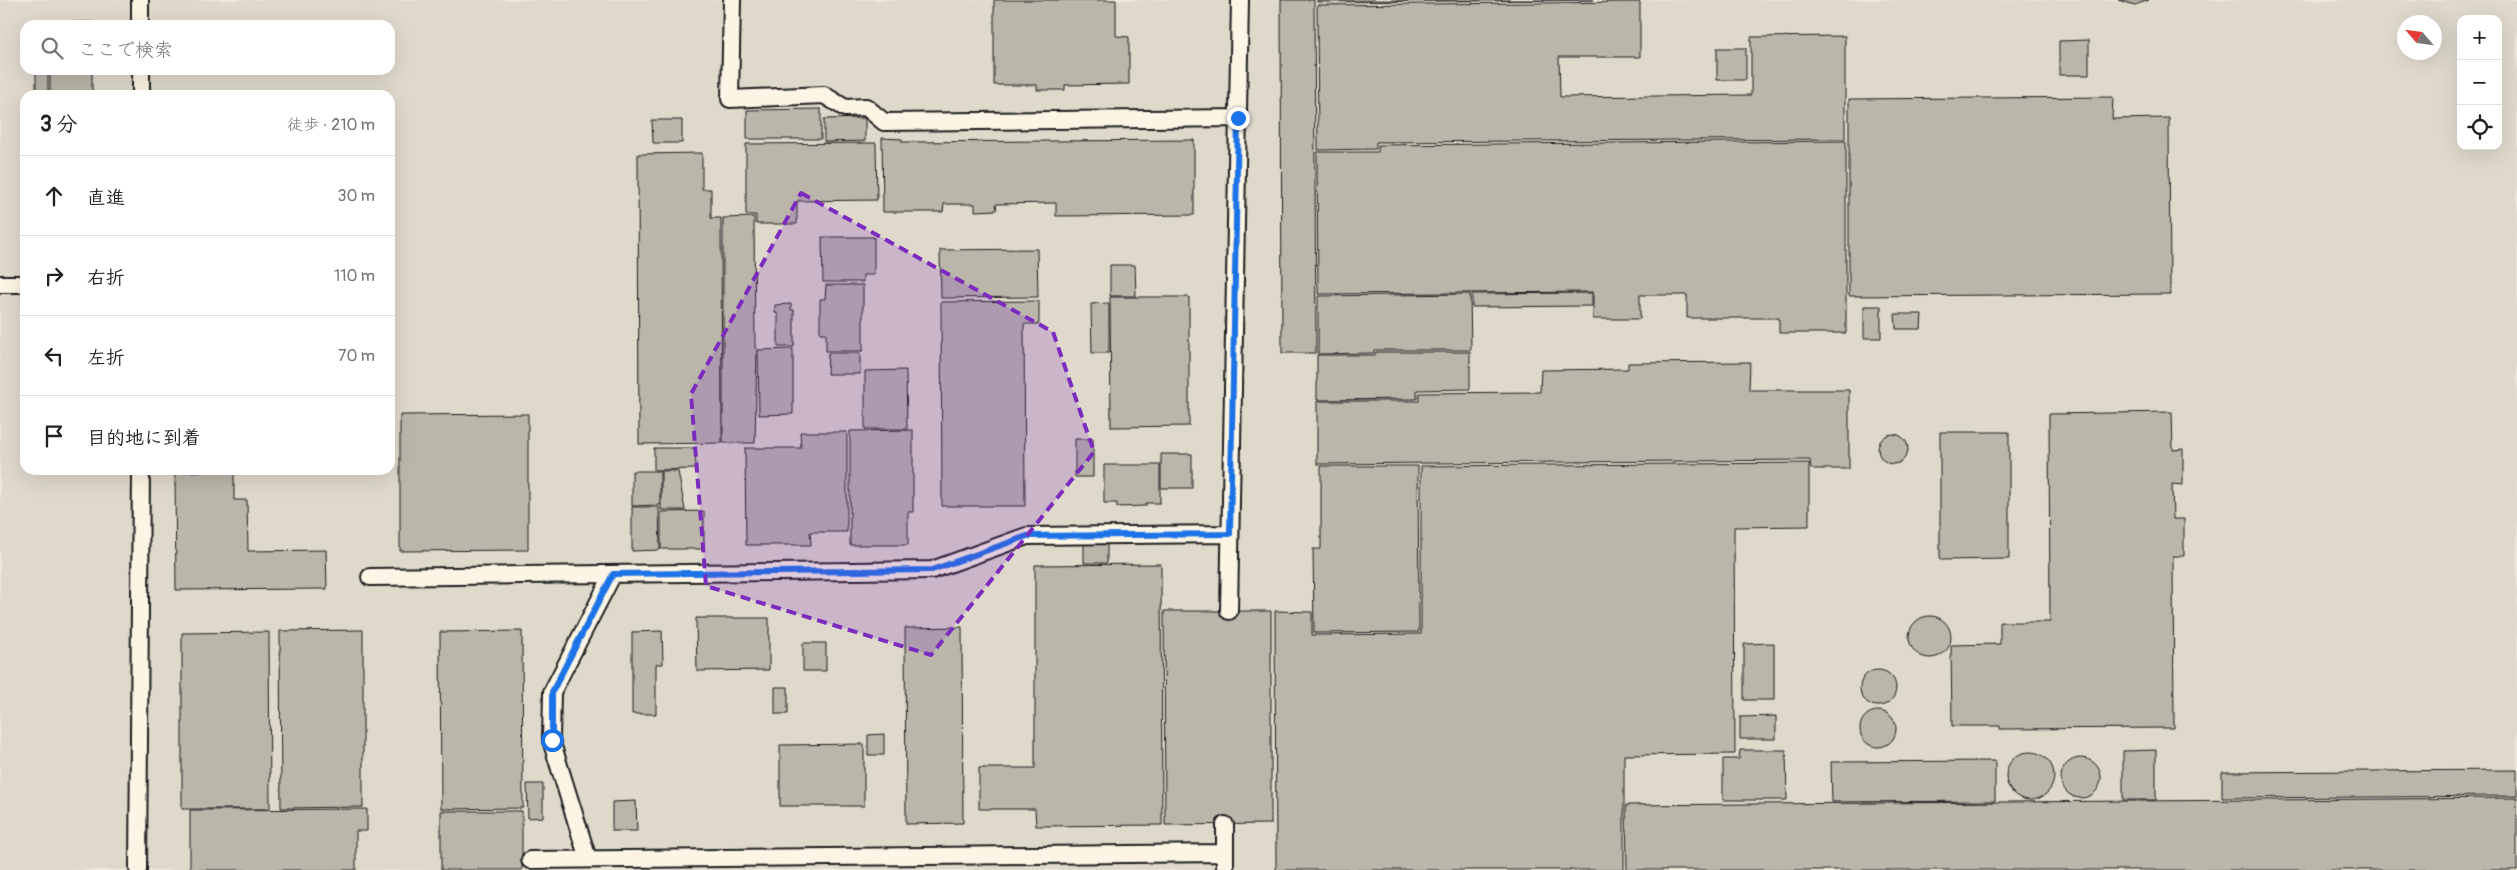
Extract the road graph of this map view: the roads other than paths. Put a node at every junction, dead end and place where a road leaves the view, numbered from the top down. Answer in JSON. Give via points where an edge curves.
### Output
{"nodes":[{"id":1,"x":140,"y":0,"type":"edge"},
{"id":2,"x":732,"y":0,"type":"edge"},
{"id":3,"x":1240,"y":0,"type":"edge"},
{"id":4,"x":140,"y":20,"type":"edge"},
{"id":5,"x":141,"y":75,"type":"edge"},
{"id":6,"x":141,"y":90,"type":"edge"},
{"id":7,"x":1238,"y":118,"type":"junction"},
{"id":8,"x":0,"y":284,"type":"edge"},
{"id":9,"x":20,"y":284,"type":"edge"},
{"id":10,"x":141,"y":475,"type":"edge"},
{"id":11,"x":1230,"y":534,"type":"junction"},
{"id":12,"x":613,"y":574,"type":"junction"},
{"id":13,"x":370,"y":577,"type":"dead end"},
{"id":14,"x":1229,"y":611,"type":"dead end"},
{"id":15,"x":1225,"y":825,"type":"dead end"},
{"id":16,"x":1225,"y":853,"type":"junction"},
{"id":17,"x":588,"y":859,"type":"junction"},
{"id":18,"x":530,"y":860,"type":"dead end"},
{"id":19,"x":728,"y":864,"type":"edge"},
{"id":20,"x":138,"y":870,"type":"edge"},
{"id":21,"x":1224,"y":870,"type":"edge"}],
"edges":[{"from":1,"to":4,"type":"lane"},
{"from":2,"to":7,"type":"lane","via":[[730,99],[824,95],[845,108],[866,107],[884,122]]},
{"from":3,"to":7,"type":"lane"},
{"from":5,"to":6,"type":"lane"},
{"from":7,"to":11,"type":"lane"},
{"from":8,"to":9,"type":"lane"},
{"from":10,"to":20,"type":"lane"},
{"from":11,"to":12,"type":"lane","via":[[1027,536],[932,570]]},
{"from":11,"to":14,"type":"lane"},
{"from":12,"to":13,"type":"lane"},
{"from":12,"to":17,"type":"lane","via":[[552,692],[552,740]]},
{"from":15,"to":16,"type":"lane"},
{"from":16,"to":19,"type":"lane"},
{"from":16,"to":21,"type":"lane"},
{"from":17,"to":18,"type":"lane"},
{"from":17,"to":19,"type":"lane"}]}
